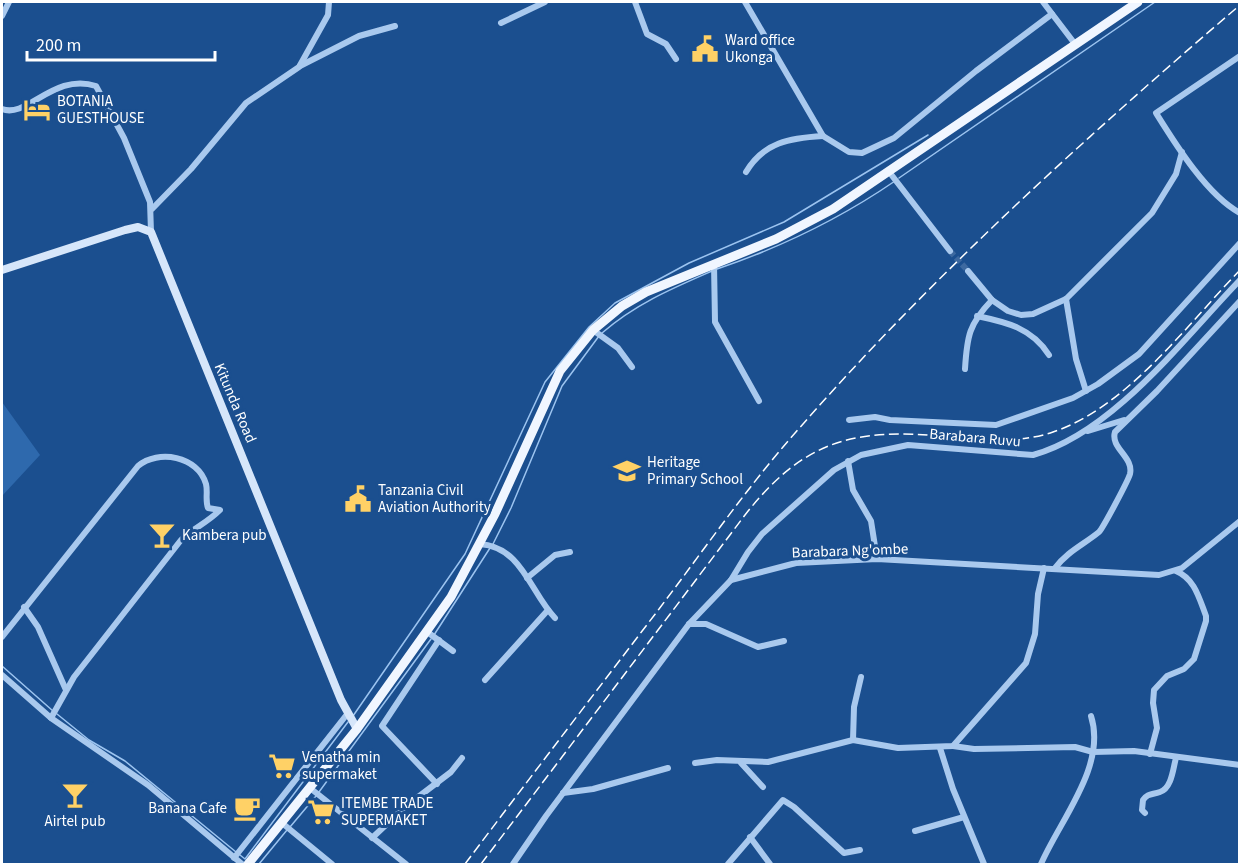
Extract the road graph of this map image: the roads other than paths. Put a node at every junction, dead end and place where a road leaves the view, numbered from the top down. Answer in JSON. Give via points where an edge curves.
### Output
{"nodes":[{"id":1,"x":9,"y":2,"type":"edge"},
{"id":2,"x":329,"y":2,"type":"edge"},
{"id":3,"x":545,"y":2,"type":"edge"},
{"id":4,"x":634,"y":2,"type":"edge"},
{"id":5,"x":745,"y":2,"type":"edge"},
{"id":6,"x":1044,"y":2,"type":"edge"},
{"id":7,"x":1138,"y":2,"type":"edge"},
{"id":8,"x":1052,"y":14,"type":"junction"},
{"id":9,"x":2,"y":16,"type":"edge"},
{"id":10,"x":501,"y":23,"type":"dead end"},
{"id":11,"x":395,"y":26,"type":"dead end"},
{"id":12,"x":1075,"y":44,"type":"junction"},
{"id":13,"x":676,"y":59,"type":"dead end"},
{"id":14,"x":1239,"y":59,"type":"edge"},
{"id":15,"x":299,"y":67,"type":"junction"},
{"id":16,"x":2,"y":109,"type":"edge"},
{"id":17,"x":823,"y":136,"type":"junction"},
{"id":18,"x":1182,"y":152,"type":"junction"},
{"id":19,"x":746,"y":172,"type":"dead end"},
{"id":20,"x":890,"y":173,"type":"junction"},
{"id":21,"x":152,"y":209,"type":"junction"},
{"id":22,"x":1239,"y":213,"type":"edge"},
{"id":23,"x":151,"y":232,"type":"junction"},
{"id":24,"x":1239,"y":243,"type":"edge"},
{"id":25,"x":950,"y":251,"type":"tunnel mouth"},
{"id":26,"x":714,"y":264,"type":"junction"},
{"id":27,"x":2,"y":270,"type":"edge"},
{"id":28,"x":968,"y":271,"type":"tunnel mouth"},
{"id":29,"x":1239,"y":280,"type":"edge"},
{"id":30,"x":1066,"y":299,"type":"junction"},
{"id":31,"x":992,"y":300,"type":"junction"},
{"id":32,"x":1239,"y":301,"type":"edge"},
{"id":33,"x":976,"y":316,"type":"junction"},
{"id":34,"x":592,"y":330,"type":"junction"},
{"id":35,"x":1049,"y":355,"type":"dead end"},
{"id":36,"x":632,"y":367,"type":"dead end"},
{"id":37,"x":965,"y":369,"type":"dead end"},
{"id":38,"x":1086,"y":391,"type":"junction"},
{"id":39,"x":759,"y":401,"type":"dead end"},
{"id":40,"x":1128,"y":418,"type":"junction"},
{"id":41,"x":849,"y":420,"type":"dead end"},
{"id":42,"x":1086,"y":431,"type":"junction"},
{"id":43,"x":848,"y":461,"type":"junction"},
{"id":44,"x":1239,"y":521,"type":"edge"},
{"id":45,"x":480,"y":544,"type":"junction"},
{"id":46,"x":570,"y":552,"type":"dead end"},
{"id":47,"x":878,"y":559,"type":"junction"},
{"id":48,"x":1044,"y":568,"type":"junction"},
{"id":49,"x":1055,"y":568,"type":"junction"},
{"id":50,"x":1176,"y":571,"type":"junction"},
{"id":51,"x":528,"y":578,"type":"junction"},
{"id":52,"x":731,"y":580,"type":"junction"},
{"id":53,"x":24,"y":607,"type":"junction"},
{"id":54,"x":548,"y":610,"type":"junction"},
{"id":55,"x":555,"y":618,"type":"dead end"},
{"id":56,"x":689,"y":624,"type":"junction"},
{"id":57,"x":426,"y":631,"type":"junction"},
{"id":58,"x":2,"y":637,"type":"edge"},
{"id":59,"x":439,"y":640,"type":"junction"},
{"id":60,"x":784,"y":640,"type":"dead end"},
{"id":61,"x":453,"y":651,"type":"dead end"},
{"id":62,"x":2,"y":675,"type":"edge"},
{"id":63,"x":861,"y":678,"type":"dead end"},
{"id":64,"x":485,"y":680,"type":"dead end"},
{"id":65,"x":66,"y":690,"type":"junction"},
{"id":66,"x":348,"y":713,"type":"junction"},
{"id":67,"x":1091,"y":716,"type":"dead end"},
{"id":68,"x":51,"y":718,"type":"junction"},
{"id":69,"x":357,"y":729,"type":"junction"},
{"id":70,"x":853,"y":740,"type":"junction"},
{"id":71,"x":952,"y":746,"type":"junction"},
{"id":72,"x":940,"y":747,"type":"junction"},
{"id":73,"x":1094,"y":752,"type":"junction"},
{"id":74,"x":1150,"y":753,"type":"junction"},
{"id":75,"x":462,"y":758,"type":"dead end"},
{"id":76,"x":1176,"y":758,"type":"junction"},
{"id":77,"x":741,"y":762,"type":"junction"},
{"id":78,"x":695,"y":764,"type":"dead end"},
{"id":79,"x":1239,"y":765,"type":"edge"},
{"id":80,"x":668,"y":768,"type":"dead end"},
{"id":81,"x":436,"y":784,"type":"junction"},
{"id":82,"x":763,"y":787,"type":"dead end"},
{"id":83,"x":310,"y":788,"type":"junction"},
{"id":84,"x":563,"y":793,"type":"junction"},
{"id":85,"x":1145,"y":813,"type":"dead end"},
{"id":86,"x":964,"y":817,"type":"junction"},
{"id":87,"x":282,"y":823,"type":"junction"},
{"id":88,"x":915,"y":831,"type":"dead end"},
{"id":89,"x":750,"y":837,"type":"junction"},
{"id":90,"x":372,"y":838,"type":"junction"},
{"id":91,"x":861,"y":850,"type":"dead end"},
{"id":92,"x":234,"y":858,"type":"junction"},
{"id":93,"x":242,"y":864,"type":"edge"},
{"id":94,"x":248,"y":864,"type":"edge"},
{"id":95,"x":332,"y":864,"type":"edge"},
{"id":96,"x":406,"y":864,"type":"edge"},
{"id":97,"x":513,"y":864,"type":"edge"},
{"id":98,"x":728,"y":864,"type":"edge"},
{"id":99,"x":770,"y":864,"type":"edge"},
{"id":100,"x":984,"y":864,"type":"edge"},
{"id":101,"x":1041,"y":864,"type":"edge"}],
"edges":[{"from":1,"to":9,"type":"street"},
{"from":2,"to":15,"type":"street","via":[[328,15]]},
{"from":3,"to":10,"type":"street"},
{"from":4,"to":13,"type":"street","via":[[647,34],[666,44]]},
{"from":5,"to":17,"type":"street"},
{"from":6,"to":8,"type":"street"},
{"from":7,"to":12,"type":"main road"},
{"from":8,"to":12,"type":"street"},
{"from":8,"to":17,"type":"street","via":[[884,145],[862,153],[849,152]]},
{"from":11,"to":15,"type":"street","via":[[359,36]]},
{"from":12,"to":20,"type":"main road"},
{"from":14,"to":18,"type":"street","via":[[1156,113]]},
{"from":15,"to":21,"type":"street","via":[[246,103]]},
{"from":16,"to":21,"type":"street","via":[[18,109],[61,85],[79,82],[96,86],[124,138]]},
{"from":17,"to":19,"type":"street","via":[[767,148]]},
{"from":18,"to":22,"type":"street","via":[[1220,199]]},
{"from":18,"to":30,"type":"street","via":[[1176,174],[1152,213]]},
{"from":20,"to":25,"type":"street"},
{"from":20,"to":26,"type":"main road","via":[[807,224]]},
{"from":21,"to":23,"type":"street"},
{"from":23,"to":27,"type":"street","via":[[144,227],[132,228]]},
{"from":23,"to":66,"type":"street","name":"Kitunda Road"},
{"from":24,"to":38,"type":"street","via":[[1139,354]]},
{"from":26,"to":34,"type":"main road","via":[[646,292]]},
{"from":26,"to":39,"type":"street","via":[[715,322]]},
{"from":28,"to":31,"type":"street"},
{"from":29,"to":42,"type":"street","name":"Barabara Ruvu","via":[[1146,379]]},
{"from":30,"to":31,"type":"street","via":[[1034,314],[1021,315]]},
{"from":30,"to":38,"type":"street","via":[[1076,360]]},
{"from":31,"to":33,"type":"street"},
{"from":32,"to":40,"type":"street"},
{"from":33,"to":35,"type":"street","via":[[1027,332]]},
{"from":33,"to":37,"type":"street","via":[[969,330]]},
{"from":34,"to":36,"type":"street","via":[[618,348]]},
{"from":34,"to":45,"type":"main road","via":[[560,371]]},
{"from":38,"to":41,"type":"street","via":[[996,425],[875,417]]},
{"from":40,"to":42,"type":"street"},
{"from":40,"to":49,"type":"street","via":[[1114,438],[1130,465],[1130,476],[1104,527],[1069,550]]},
{"from":42,"to":43,"type":"street","name":"Barabara Ruvu","via":[[1065,444],[1033,455],[908,445],[874,450]]},
{"from":43,"to":47,"type":"street","via":[[853,490],[871,521]]},
{"from":43,"to":52,"type":"street","name":"Barabara Ruvu","via":[[808,491],[762,534]]},
{"from":44,"to":50,"type":"street"},
{"from":45,"to":51,"type":"street","via":[[492,545],[511,555]]},
{"from":45,"to":57,"type":"main road","via":[[451,597]]},
{"from":46,"to":51,"type":"street","via":[[555,555]]},
{"from":47,"to":48,"type":"street","name":"Barabara Ng'ombe"},
{"from":47,"to":52,"type":"street","name":"Barabara Ng'ombe","via":[[796,563]]},
{"from":48,"to":49,"type":"street","name":"Barabara Ng'ombe"},
{"from":48,"to":71,"type":"street","via":[[1035,634],[1026,663]]},
{"from":49,"to":50,"type":"street","name":"Barabara Ng'ombe","via":[[1159,575]]},
{"from":50,"to":74,"type":"street","via":[[1188,576],[1194,585],[1206,621],[1194,659],[1184,669],[1167,676],[1154,690],[1157,728]]},
{"from":51,"to":54,"type":"street"},
{"from":52,"to":56,"type":"street"},
{"from":53,"to":58,"type":"street"},
{"from":53,"to":65,"type":"street","via":[[38,627]]},
{"from":53,"to":65,"type":"street","via":[[147,459],[182,459],[202,477],[208,508],[220,510],[181,540]]},
{"from":54,"to":55,"type":"street"},
{"from":54,"to":64,"type":"street"},
{"from":56,"to":60,"type":"street","via":[[706,624],[758,647]]},
{"from":56,"to":84,"type":"street"},
{"from":57,"to":59,"type":"street"},
{"from":57,"to":69,"type":"main road"},
{"from":59,"to":61,"type":"street"},
{"from":59,"to":81,"type":"street","via":[[382,726]]},
{"from":62,"to":68,"type":"street"},
{"from":63,"to":70,"type":"street","via":[[854,706]]},
{"from":65,"to":68,"type":"street"},
{"from":66,"to":69,"type":"street","name":"Kitunda Road"},
{"from":66,"to":92,"type":"street"},
{"from":67,"to":73,"type":"street"},
{"from":68,"to":92,"type":"street","via":[[148,785]]},
{"from":69,"to":83,"type":"main road"},
{"from":70,"to":72,"type":"street","via":[[898,748]]},
{"from":70,"to":77,"type":"street","via":[[774,761]]},
{"from":71,"to":72,"type":"street"},
{"from":71,"to":73,"type":"street","via":[[1076,747]]},
{"from":72,"to":86,"type":"street"},
{"from":73,"to":74,"type":"street"},
{"from":73,"to":101,"type":"street"},
{"from":74,"to":76,"type":"street"},
{"from":75,"to":81,"type":"street"},
{"from":76,"to":79,"type":"street"},
{"from":76,"to":85,"type":"street","via":[[1167,788],[1143,800]]},
{"from":77,"to":78,"type":"street","via":[[717,760]]},
{"from":77,"to":82,"type":"street"},
{"from":80,"to":84,"type":"street","via":[[593,789]]},
{"from":81,"to":90,"type":"street"},
{"from":83,"to":87,"type":"main road"},
{"from":83,"to":90,"type":"street"},
{"from":84,"to":97,"type":"street"},
{"from":86,"to":88,"type":"street"},
{"from":86,"to":100,"type":"street"},
{"from":87,"to":94,"type":"main road"},
{"from":87,"to":95,"type":"street"},
{"from":89,"to":91,"type":"street","via":[[784,800],[844,853]]},
{"from":89,"to":98,"type":"street"},
{"from":89,"to":99,"type":"street"},
{"from":90,"to":96,"type":"street"},
{"from":92,"to":93,"type":"street"}]}
